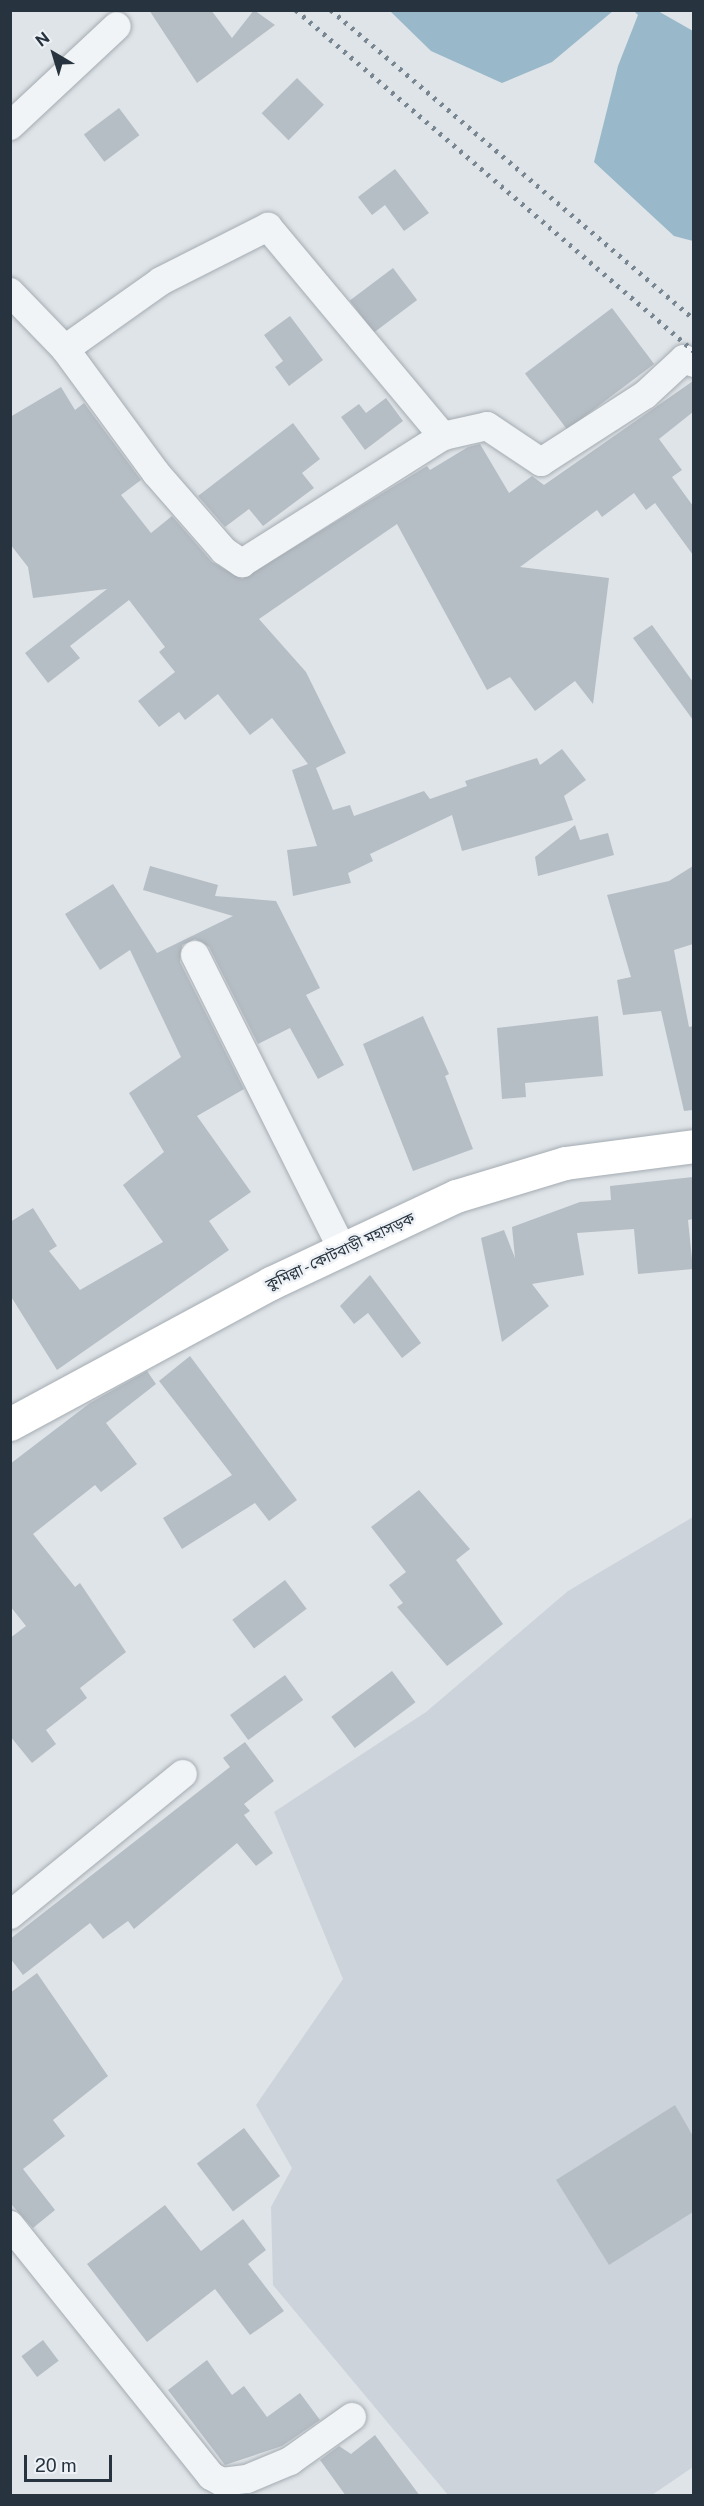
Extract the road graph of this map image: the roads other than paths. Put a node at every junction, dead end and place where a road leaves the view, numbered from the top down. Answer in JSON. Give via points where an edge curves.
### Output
{"nodes":[{"id":1,"x":117,"y":26,"type":"dead end"},
{"id":2,"x":10,"y":126,"type":"edge"},
{"id":3,"x":10,"y":292,"type":"edge"},
{"id":4,"x":65,"y":349,"type":"junction"},
{"id":5,"x":693,"y":363,"type":"edge"},
{"id":6,"x":443,"y":436,"type":"junction"},
{"id":7,"x":195,"y":955,"type":"dead end"},
{"id":8,"x":693,"y":1146,"type":"edge"},
{"id":9,"x":342,"y":1250,"type":"junction"},
{"id":10,"x":10,"y":1424,"type":"edge"},
{"id":11,"x":183,"y":1774,"type":"dead end"},
{"id":12,"x":10,"y":1915,"type":"edge"},
{"id":13,"x":10,"y":2225,"type":"edge"},
{"id":14,"x":352,"y":2417,"type":"dead end"}],
"edges":[{"from":1,"to":2,"type":"street"},
{"from":3,"to":4,"type":"street"},
{"from":4,"to":6,"type":"street","via":[[161,281],[268,227]]},
{"from":4,"to":6,"type":"street","via":[[156,473],[224,551],[243,562]]},
{"from":5,"to":6,"type":"street","via":[[684,359],[645,395],[541,462],[487,426]]},
{"from":7,"to":9,"type":"street"},
{"from":8,"to":9,"type":"main road","name":"কুমিল্লা - কোটবাড়ী মহাসড়ক","via":[[565,1163],[456,1196]]},
{"from":9,"to":10,"type":"main road","name":"কুমিল্লা - কোটবাড়ী মহাসড়ক"},
{"from":11,"to":12,"type":"street"},
{"from":13,"to":14,"type":"street","via":[[211,2476],[222,2482],[247,2479],[290,2461]]}]}
